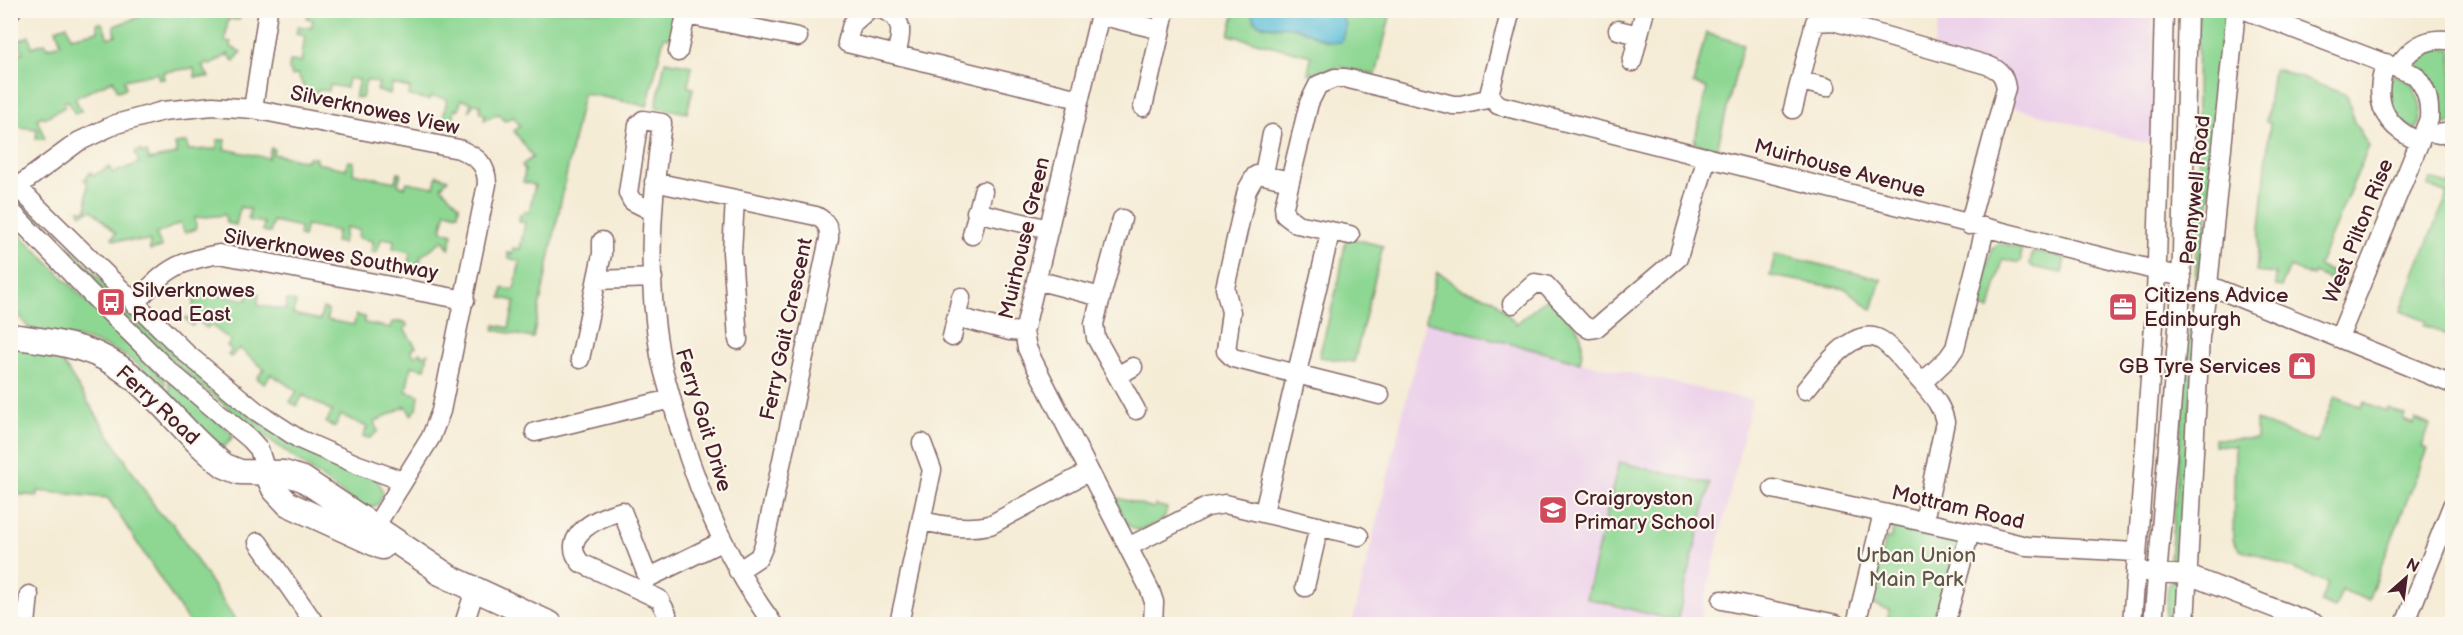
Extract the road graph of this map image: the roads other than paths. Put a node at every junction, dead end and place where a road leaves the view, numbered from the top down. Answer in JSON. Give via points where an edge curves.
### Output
{"nodes":[{"id":1,"x":268,"y":10,"type":"edge"},
{"id":2,"x":868,"y":10,"type":"edge"},
{"id":3,"x":883,"y":10,"type":"edge"},
{"id":4,"x":1165,"y":10,"type":"edge"},
{"id":5,"x":1511,"y":10,"type":"edge"},
{"id":6,"x":1645,"y":10,"type":"edge"},
{"id":7,"x":2164,"y":10,"type":"edge"},
{"id":8,"x":2188,"y":10,"type":"edge"},
{"id":9,"x":2236,"y":10,"type":"edge"},
{"id":10,"x":2245,"y":10,"type":"edge"},
{"id":11,"x":687,"y":13,"type":"edge"},
{"id":12,"x":1100,"y":13,"type":"edge"},
{"id":13,"x":1835,"y":16,"type":"edge"},
{"id":14,"x":1161,"y":30,"type":"junction"},
{"id":15,"x":1618,"y":30,"type":"dead end"},
{"id":16,"x":1639,"y":35,"type":"junction"},
{"id":17,"x":798,"y":37,"type":"dead end"},
{"id":18,"x":2452,"y":41,"type":"edge"},
{"id":19,"x":677,"y":52,"type":"dead end"},
{"id":20,"x":896,"y":55,"type":"junction"},
{"id":21,"x":1632,"y":62,"type":"dead end"},
{"id":22,"x":2392,"y":66,"type":"junction"},
{"id":23,"x":1800,"y":81,"type":"junction"},
{"id":24,"x":1826,"y":87,"type":"dead end"},
{"id":25,"x":1491,"y":98,"type":"junction"},
{"id":26,"x":1079,"y":99,"type":"junction"},
{"id":27,"x":1143,"y":107,"type":"dead end"},
{"id":28,"x":253,"y":109,"type":"junction"},
{"id":29,"x":1793,"y":109,"type":"dead end"},
{"id":30,"x":2452,"y":132,"type":"edge"},
{"id":31,"x":1272,"y":134,"type":"dead end"},
{"id":32,"x":2422,"y":136,"type":"junction"},
{"id":33,"x":1707,"y":157,"type":"junction"},
{"id":34,"x":1264,"y":174,"type":"junction"},
{"id":35,"x":1290,"y":181,"type":"junction"},
{"id":36,"x":654,"y":182,"type":"junction"},
{"id":37,"x":14,"y":183,"type":"edge"},
{"id":38,"x":983,"y":191,"type":"dead end"},
{"id":39,"x":735,"y":199,"type":"junction"},
{"id":40,"x":10,"y":210,"type":"edge"},
{"id":41,"x":652,"y":211,"type":"junction"},
{"id":42,"x":976,"y":212,"type":"junction"},
{"id":43,"x":1122,"y":219,"type":"dead end"},
{"id":44,"x":1977,"y":227,"type":"junction"},
{"id":45,"x":1049,"y":229,"type":"junction"},
{"id":46,"x":1330,"y":233,"type":"junction"},
{"id":47,"x":972,"y":235,"type":"dead end"},
{"id":48,"x":1350,"y":236,"type":"dead end"},
{"id":49,"x":597,"y":250,"type":"dead end"},
{"id":50,"x":2157,"y":271,"type":"junction"},
{"id":51,"x":2182,"y":277,"type":"junction"},
{"id":52,"x":653,"y":278,"type":"junction"},
{"id":53,"x":597,"y":280,"type":"junction"},
{"id":54,"x":1036,"y":280,"type":"junction"},
{"id":55,"x":2208,"y":285,"type":"junction"},
{"id":56,"x":961,"y":297,"type":"dead end"},
{"id":57,"x":1101,"y":297,"type":"junction"},
{"id":58,"x":465,"y":300,"type":"junction"},
{"id":59,"x":134,"y":304,"type":"junction"},
{"id":60,"x":1512,"y":304,"type":"dead end"},
{"id":61,"x":957,"y":317,"type":"junction"},
{"id":62,"x":1024,"y":332,"type":"junction"},
{"id":63,"x":10,"y":336,"type":"edge"},
{"id":64,"x":952,"y":337,"type":"dead end"},
{"id":65,"x":2339,"y":338,"type":"junction"},
{"id":66,"x":738,"y":340,"type":"dead end"},
{"id":67,"x":580,"y":359,"type":"dead end"},
{"id":68,"x":1133,"y":367,"type":"dead end"},
{"id":69,"x":1297,"y":374,"type":"junction"},
{"id":70,"x":1117,"y":376,"type":"junction"},
{"id":71,"x":1922,"y":383,"type":"junction"},
{"id":72,"x":2452,"y":384,"type":"edge"},
{"id":73,"x":1805,"y":390,"type":"dead end"},
{"id":74,"x":1380,"y":395,"type":"dead end"},
{"id":75,"x":671,"y":399,"type":"junction"},
{"id":76,"x":1136,"y":410,"type":"dead end"},
{"id":77,"x":535,"y":432,"type":"dead end"},
{"id":78,"x":922,"y":443,"type":"dead end"},
{"id":79,"x":266,"y":472,"type":"junction"},
{"id":80,"x":1088,"y":472,"type":"junction"},
{"id":81,"x":403,"y":481,"type":"junction"},
{"id":82,"x":1773,"y":489,"type":"dead end"},
{"id":83,"x":2452,"y":506,"type":"edge"},
{"id":84,"x":1263,"y":512,"type":"junction"},
{"id":85,"x":1883,"y":513,"type":"junction"},
{"id":86,"x":1924,"y":521,"type":"junction"},
{"id":87,"x":922,"y":522,"type":"junction"},
{"id":88,"x":1319,"y":526,"type":"junction"},
{"id":89,"x":1970,"y":532,"type":"junction"},
{"id":90,"x":370,"y":534,"type":"junction"},
{"id":91,"x":1359,"y":536,"type":"dead end"},
{"id":92,"x":723,"y":541,"type":"junction"},
{"id":93,"x":258,"y":542,"type":"dead end"},
{"id":94,"x":1128,"y":547,"type":"junction"},
{"id":95,"x":2135,"y":552,"type":"junction"},
{"id":96,"x":738,"y":571,"type":"junction"},
{"id":97,"x":2156,"y":572,"type":"junction"},
{"id":98,"x":2134,"y":573,"type":"junction"},
{"id":99,"x":2188,"y":575,"type":"junction"},
{"id":100,"x":648,"y":578,"type":"junction"},
{"id":101,"x":1305,"y":587,"type":"dead end"},
{"id":102,"x":475,"y":591,"type":"junction"},
{"id":103,"x":29,"y":595,"type":"dead end"},
{"id":104,"x":1722,"y":600,"type":"dead end"},
{"id":105,"x":26,"y":624,"type":"edge"},
{"id":106,"x":315,"y":624,"type":"edge"},
{"id":107,"x":464,"y":624,"type":"edge"},
{"id":108,"x":550,"y":624,"type":"edge"},
{"id":109,"x":773,"y":624,"type":"edge"},
{"id":110,"x":899,"y":624,"type":"edge"},
{"id":111,"x":1153,"y":624,"type":"edge"},
{"id":112,"x":1836,"y":624,"type":"edge"},
{"id":113,"x":1856,"y":624,"type":"edge"},
{"id":114,"x":1945,"y":624,"type":"edge"},
{"id":115,"x":2132,"y":624,"type":"edge"},
{"id":116,"x":2153,"y":624,"type":"edge"},
{"id":117,"x":2185,"y":624,"type":"edge"},
{"id":118,"x":2315,"y":624,"type":"edge"},
{"id":119,"x":2405,"y":624,"type":"edge"}],
"edges":[{"from":1,"to":28,"type":"street"},
{"from":2,"to":20,"type":"street","via":[[852,24],[847,43]]},
{"from":3,"to":20,"type":"street","via":[[896,17],[901,27]]},
{"from":4,"to":14,"type":"street"},
{"from":5,"to":25,"type":"street"},
{"from":6,"to":16,"type":"street"},
{"from":7,"to":50,"type":"street","name":"Pennywell Road"},
{"from":8,"to":51,"type":"street","name":"Pennywell Road"},
{"from":9,"to":55,"type":"street","name":"Pennywell Road"},
{"from":10,"to":22,"type":"street","name":"West Pilton Rise"},
{"from":11,"to":17,"type":"street"},
{"from":11,"to":19,"type":"street"},
{"from":12,"to":14,"type":"street","name":"Muirhouse Green"},
{"from":12,"to":26,"type":"street","name":"Muirhouse Green"},
{"from":13,"to":23,"type":"street","via":[[1815,22]]},
{"from":13,"to":44,"type":"street","via":[[1987,65],[2004,77],[2006,88]]},
{"from":14,"to":27,"type":"street"},
{"from":15,"to":16,"type":"street"},
{"from":16,"to":21,"type":"street"},
{"from":18,"to":22,"type":"street","name":"West Pilton Rise","via":[[2422,43]]},
{"from":20,"to":26,"type":"street"},
{"from":22,"to":32,"type":"street","name":"West Pilton Rise","via":[[2415,75],[2425,88],[2430,103],[2429,119]]},
{"from":22,"to":32,"type":"street","name":"West Pilton Rise","via":[[2380,79],[2383,110],[2404,135]]},
{"from":23,"to":24,"type":"street"},
{"from":23,"to":29,"type":"street"},
{"from":25,"to":33,"type":"street","name":"Muirhouse Avenue","via":[[1498,105]]},
{"from":25,"to":35,"type":"street","via":[[1454,105],[1345,78],[1325,80],[1312,93]]},
{"from":26,"to":45,"type":"street","name":"Muirhouse Green"},
{"from":28,"to":37,"type":"street","name":"Silverknowes View","via":[[213,106],[163,111],[116,124],[78,142]]},
{"from":28,"to":58,"type":"street","name":"Silverknowes View","via":[[459,149],[475,156],[484,165],[487,184]]},
{"from":30,"to":32,"type":"street","name":"West Pilton Rise"},
{"from":31,"to":34,"type":"street"},
{"from":32,"to":65,"type":"street","name":"West Pilton Rise"},
{"from":33,"to":44,"type":"street","name":"Muirhouse Avenue"},
{"from":33,"to":60,"type":"street","via":[[1678,258],[1596,328],[1582,324],[1546,285],[1535,284]]},
{"from":34,"to":35,"type":"street"},
{"from":34,"to":69,"type":"street","via":[[1255,176],[1247,190],[1225,288],[1231,312],[1226,351],[1233,358]]},
{"from":35,"to":46,"type":"street","via":[[1285,215],[1297,224]]},
{"from":36,"to":39,"type":"street","name":"Ferry Gait Crescent"},
{"from":36,"to":41,"type":"street","name":"Ferry Gait Drive"},
{"from":36,"to":41,"type":"street","name":"Ferry Gait Drive","via":[[662,123],[643,120],[638,125],[628,193],[632,201]]},
{"from":37,"to":59,"type":"street"},
{"from":38,"to":42,"type":"street"},
{"from":39,"to":66,"type":"street","via":[[732,252]]},
{"from":39,"to":96,"type":"street","name":"Ferry Gait Crescent","via":[[816,216],[827,224],[830,234],[764,545],[756,560]]},
{"from":40,"to":79,"type":"street","via":[[168,370],[250,440],[259,450]]},
{"from":41,"to":52,"type":"street","name":"Ferry Gait Drive"},
{"from":42,"to":45,"type":"street"},
{"from":42,"to":47,"type":"street"},
{"from":43,"to":57,"type":"street"},
{"from":44,"to":50,"type":"street","name":"Muirhouse Avenue"},
{"from":44,"to":71,"type":"street","via":[[1955,348]]},
{"from":45,"to":54,"type":"street","name":"Muirhouse Green"},
{"from":46,"to":48,"type":"street"},
{"from":46,"to":69,"type":"street"},
{"from":49,"to":53,"type":"street"},
{"from":50,"to":51,"type":"street","name":"Muirhouse Avenue"},
{"from":50,"to":95,"type":"street","name":"Pennywell Road"},
{"from":51,"to":97,"type":"street","name":"Pennywell Road"},
{"from":52,"to":53,"type":"street"},
{"from":52,"to":75,"type":"street","name":"Ferry Gait Drive","via":[[659,351]]},
{"from":53,"to":67,"type":"street","via":[[593,340]]},
{"from":54,"to":57,"type":"street"},
{"from":54,"to":62,"type":"street","name":"Muirhouse Green"},
{"from":55,"to":65,"type":"street"},
{"from":55,"to":99,"type":"street","name":"Pennywell Road","via":[[2200,337]]},
{"from":56,"to":61,"type":"street"},
{"from":57,"to":70,"type":"street","via":[[1096,338]]},
{"from":58,"to":59,"type":"street","name":"Silverknowes Southway","via":[[219,254],[190,259],[163,274]]},
{"from":58,"to":81,"type":"street","name":"Silverknowes View","via":[[441,411],[431,437]]},
{"from":59,"to":81,"type":"street","via":[[256,411],[299,439]]},
{"from":61,"to":62,"type":"street"},
{"from":61,"to":64,"type":"street"},
{"from":62,"to":80,"type":"street","name":"Muirhouse Green","via":[[1027,348]]},
{"from":63,"to":79,"type":"main road","name":"Ferry Road","via":[[95,354],[129,373],[225,466],[240,472]]},
{"from":65,"to":72,"type":"street"},
{"from":68,"to":70,"type":"street"},
{"from":69,"to":74,"type":"street"},
{"from":69,"to":84,"type":"street"},
{"from":70,"to":76,"type":"street"},
{"from":71,"to":73,"type":"street","via":[[1885,342],[1869,335],[1848,343]]},
{"from":71,"to":86,"type":"street","via":[[1937,400],[1945,423]]},
{"from":75,"to":77,"type":"street"},
{"from":75,"to":92,"type":"street","name":"Ferry Gait Drive","via":[[702,497]]},
{"from":78,"to":87,"type":"street","via":[[932,470]]},
{"from":79,"to":90,"type":"main road","via":[[274,489],[288,504]]},
{"from":80,"to":87,"type":"street","via":[[990,525],[957,528]]},
{"from":80,"to":94,"type":"street","name":"Muirhouse Green"},
{"from":81,"to":90,"type":"street","name":"Silverknowes View"},
{"from":82,"to":85,"type":"street","name":"Mottram Road"},
{"from":83,"to":119,"type":"street"},
{"from":84,"to":88,"type":"street"},
{"from":84,"to":94,"type":"street","via":[[1217,504]]},
{"from":85,"to":86,"type":"street","name":"Mottram Road"},
{"from":85,"to":113,"type":"street"},
{"from":86,"to":89,"type":"street","name":"Mottram Road"},
{"from":87,"to":110,"type":"street"},
{"from":88,"to":91,"type":"street"},
{"from":88,"to":101,"type":"street"},
{"from":89,"to":95,"type":"street","name":"Mottram Road","via":[[2026,546]]},
{"from":89,"to":114,"type":"street"},
{"from":90,"to":102,"type":"main road"},
{"from":92,"to":96,"type":"street","name":"Ferry Gait Drive"},
{"from":92,"to":100,"type":"street"},
{"from":93,"to":106,"type":"street"},
{"from":94,"to":111,"type":"street","name":"Muirhouse Green","via":[[1154,602]]},
{"from":95,"to":98,"type":"street","name":"Pennywell Road"},
{"from":96,"to":109,"type":"street","name":"Ferry Gait Drive"},
{"from":97,"to":98,"type":"street"},
{"from":97,"to":99,"type":"street"},
{"from":97,"to":116,"type":"street","name":"Pennywell Road"},
{"from":98,"to":115,"type":"street","name":"Pennywell Road"},
{"from":99,"to":117,"type":"street","name":"Pennywell Road"},
{"from":99,"to":118,"type":"street"},
{"from":100,"to":100,"type":"street","via":[[622,511],[595,520],[575,541],[575,556],[581,563],[663,606]]},
{"from":102,"to":107,"type":"street"},
{"from":102,"to":108,"type":"main road"},
{"from":103,"to":105,"type":"street"},
{"from":104,"to":112,"type":"street"}]}
